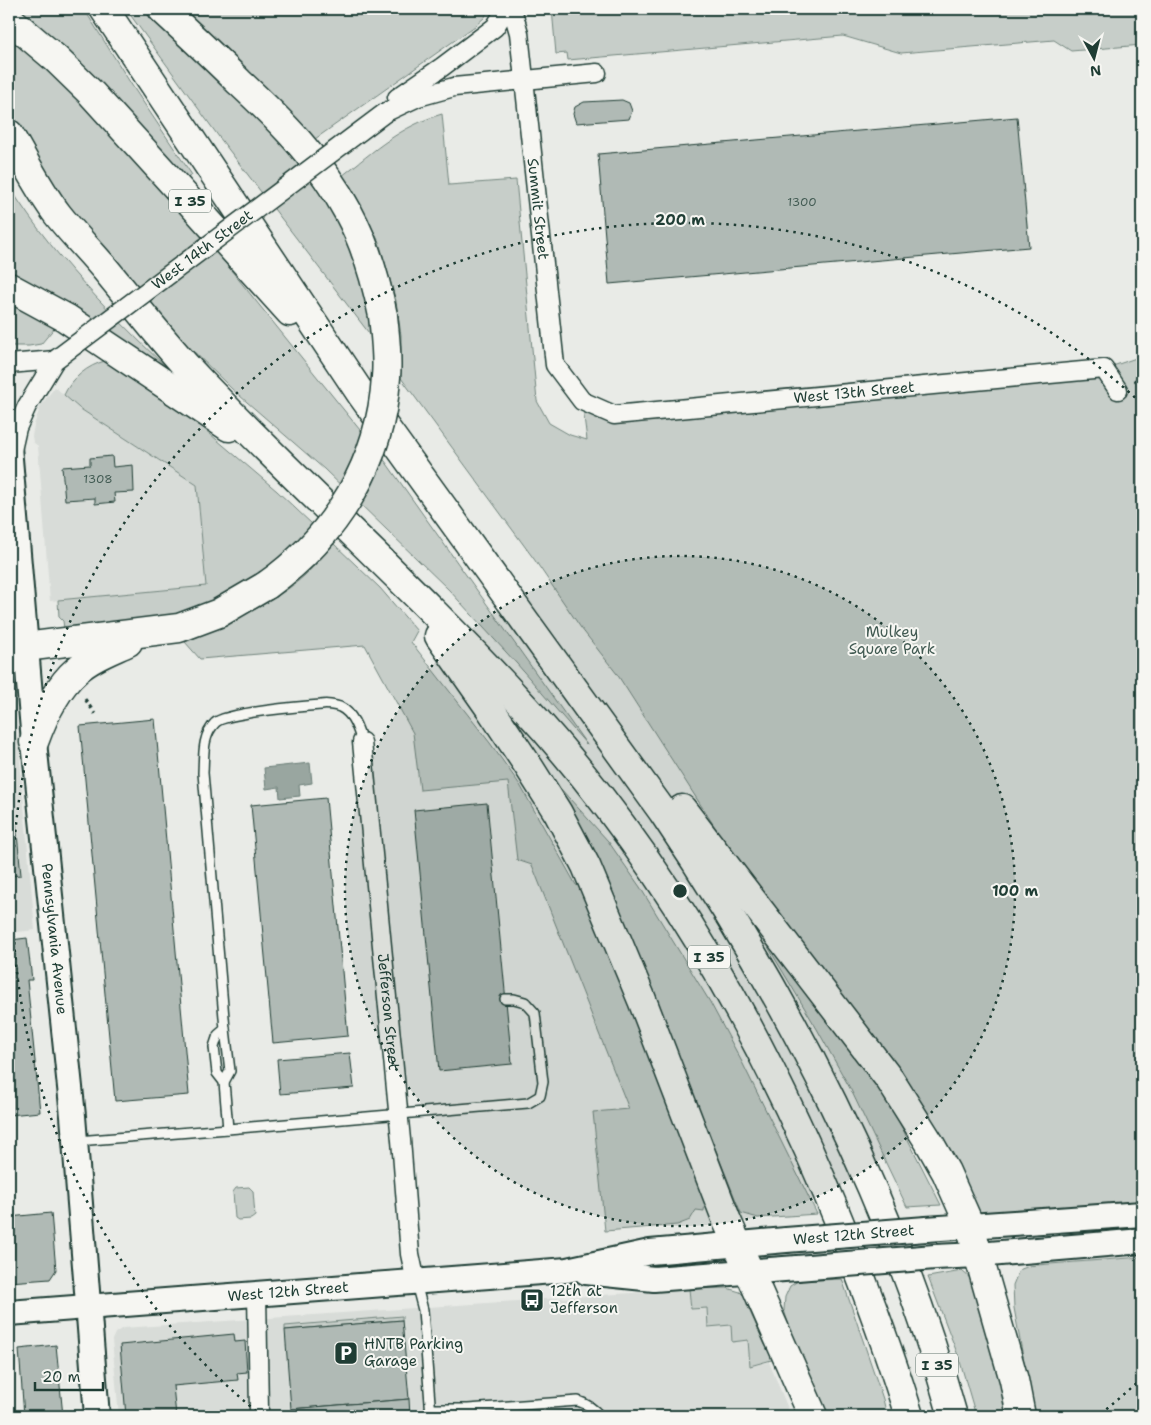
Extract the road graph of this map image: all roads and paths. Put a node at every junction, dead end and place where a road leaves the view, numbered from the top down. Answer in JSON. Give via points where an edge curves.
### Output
{"nodes":[{"id":1,"x":104,"y":9,"type":"edge"},
{"id":2,"x":162,"y":9,"type":"edge"},
{"id":3,"x":506,"y":9,"type":"edge"},
{"id":4,"x":512,"y":9,"type":"edge"},
{"id":5,"x":9,"y":19,"type":"edge"},
{"id":6,"x":597,"y":73,"type":"dead end"},
{"id":7,"x":524,"y":80,"type":"junction"},
{"id":8,"x":386,"y":112,"type":"junction"},
{"id":9,"x":9,"y":134,"type":"edge"},
{"id":10,"x":9,"y":287,"type":"edge"},
{"id":11,"x":55,"y":360,"type":"junction"},
{"id":12,"x":9,"y":364,"type":"edge"},
{"id":13,"x":1118,"y":390,"type":"dead end"},
{"id":14,"x":361,"y":394,"type":"junction"},
{"id":15,"x":582,"y":401,"type":"joint"},
{"id":16,"x":9,"y":454,"type":"edge"},
{"id":17,"x":276,"y":459,"type":"junction"},
{"id":18,"x":392,"y":571,"type":"junction"},
{"id":19,"x":515,"y":608,"type":"junction"},
{"id":20,"x":179,"y":628,"type":"junction"},
{"id":21,"x":17,"y":647,"type":"edge"},
{"id":22,"x":85,"y":698,"type":"dead end"},
{"id":23,"x":95,"y":714,"type":"dead end"},
{"id":24,"x":34,"y":742,"type":"junction"},
{"id":25,"x":362,"y":742,"type":"joint"},
{"id":26,"x":506,"y":999,"type":"dead end"},
{"id":27,"x":225,"y":1029,"type":"junction"},
{"id":28,"x":224,"y":1082,"type":"junction"},
{"id":29,"x":399,"y":1115,"type":"junction"},
{"id":30,"x":228,"y":1129,"type":"junction"},
{"id":31,"x":75,"y":1141,"type":"junction"},
{"id":32,"x":1142,"y":1214,"type":"edge"},
{"id":33,"x":970,"y":1226,"type":"junction"},
{"id":34,"x":1142,"y":1242,"type":"edge"},
{"id":35,"x":737,"y":1243,"type":"junction"},
{"id":36,"x":978,"y":1255,"type":"junction"},
{"id":37,"x":566,"y":1270,"type":"junction"},
{"id":38,"x":749,"y":1272,"type":"junction"},
{"id":39,"x":416,"y":1282,"type":"junction"},
{"id":40,"x":257,"y":1294,"type":"junction"},
{"id":41,"x":89,"y":1307,"type":"junction"},
{"id":42,"x":9,"y":1313,"type":"edge"},
{"id":43,"x":431,"y":1413,"type":"edge"},
{"id":44,"x":260,"y":1414,"type":"edge"},
{"id":45,"x":96,"y":1416,"type":"edge"},
{"id":46,"x":600,"y":1416,"type":"edge"},
{"id":47,"x":813,"y":1416,"type":"edge"},
{"id":48,"x":909,"y":1416,"type":"edge"},
{"id":49,"x":953,"y":1416,"type":"edge"},
{"id":50,"x":1021,"y":1416,"type":"edge"}],
"edges":[{"from":1,"to":14,"type":"highway","number":"I 35"},
{"from":2,"to":20,"type":"highway","bridge":true,"via":[[283,122],[325,175],[348,212],[375,279],[386,353],[384,397],[376,438],[348,500],[327,530],[299,560],[267,585],[219,613]]},
{"from":3,"to":8,"type":"street","name":"West 14th Street","via":[[494,27],[399,95]]},
{"from":4,"to":7,"type":"street","name":"Summit Street","via":[[519,33]]},
{"from":5,"to":14,"type":"highway","number":"I 35","via":[[92,94]]},
{"from":6,"to":7,"type":"street","name":"West 14th Street"},
{"from":7,"to":8,"type":"street","name":"West 14th Street","via":[[454,87],[418,97]]},
{"from":7,"to":15,"type":"street","name":"Summit Street","via":[[555,366]]},
{"from":8,"to":11,"type":"street","name":"West 14th Street","bridge":true},
{"from":9,"to":17,"type":"highway","number":"I 35","via":[[57,214],[194,375]]},
{"from":10,"to":17,"type":"highway","number":"I 35","via":[[66,318]]},
{"from":11,"to":12,"type":"street"},
{"from":11,"to":16,"type":"street","name":"Pennsylvania Avenue","via":[[17,428]]},
{"from":13,"to":15,"type":"street","name":"West 13th Street","via":[[1104,369],[614,415]]},
{"from":14,"to":19,"type":"highway","number":"I 35"},
{"from":16,"to":21,"type":"main road","name":"Pennsylvania Avenue"},
{"from":17,"to":18,"type":"highway","number":"I 35"},
{"from":18,"to":35,"type":"highway","via":[[529,767],[586,866]]},
{"from":18,"to":48,"type":"highway","number":"I 35","via":[[515,696],[564,752],[622,826],[696,934],[749,1027],[802,1134],[863,1282]]},
{"from":19,"to":33,"type":"highway","via":[[668,791],[890,1080],[946,1172]]},
{"from":19,"to":49,"type":"highway","number":"I 35","via":[[664,812],[752,949],[793,1022],[833,1100],[896,1245]]},
{"from":20,"to":21,"type":"highway"},
{"from":20,"to":24,"type":"highway","via":[[134,640],[77,670],[48,709]]},
{"from":21,"to":24,"type":"main road","name":"Pennsylvania Avenue"},
{"from":22,"to":23,"type":"path"},
{"from":24,"to":31,"type":"main road","name":"Pennsylvania Avenue"},
{"from":25,"to":27,"type":"lane","via":[[355,721],[340,707],[323,704],[235,715],[217,720],[208,731],[203,773]]},
{"from":25,"to":29,"type":"street","name":"Jefferson Street"},
{"from":26,"to":29,"type":"lane","via":[[525,1002],[535,1013],[543,1082],[540,1096],[528,1103]]},
{"from":27,"to":28,"type":"lane","via":[[230,1071]]},
{"from":27,"to":28,"type":"lane","via":[[218,1035],[214,1047],[217,1073]]},
{"from":28,"to":30,"type":"lane"},
{"from":29,"to":30,"type":"lane"},
{"from":29,"to":39,"type":"street","name":"Jefferson Street","via":[[410,1254]]},
{"from":30,"to":31,"type":"lane"},
{"from":31,"to":41,"type":"main road","name":"Pennsylvania Avenue"},
{"from":32,"to":33,"type":"main road","name":"West 12th Street"},
{"from":33,"to":35,"type":"main road","name":"West 12th Street","bridge":true},
{"from":33,"to":36,"type":"highway"},
{"from":34,"to":36,"type":"main road","name":"West 12th Street"},
{"from":35,"to":37,"type":"main road","name":"West 12th Street","via":[[650,1252]]},
{"from":35,"to":38,"type":"highway"},
{"from":36,"to":38,"type":"main road","name":"West 12th Street","bridge":true},
{"from":36,"to":50,"type":"highway","via":[[1014,1380]]},
{"from":37,"to":38,"type":"main road","name":"West 12th Street","via":[[654,1279]]},
{"from":37,"to":39,"type":"main road","name":"West 12th Street"},
{"from":38,"to":47,"type":"highway"},
{"from":39,"to":40,"type":"main road","name":"West 12th Street"},
{"from":39,"to":43,"type":"lane","via":[[423,1310]]},
{"from":40,"to":41,"type":"main road","name":"West 12th Street"},
{"from":40,"to":44,"type":"street"},
{"from":41,"to":42,"type":"main road","name":"West 12th Street"},
{"from":41,"to":45,"type":"main road","name":"Pennsylvania Avenue"},
{"from":43,"to":46,"type":"lane","via":[[578,1401]]}]}
